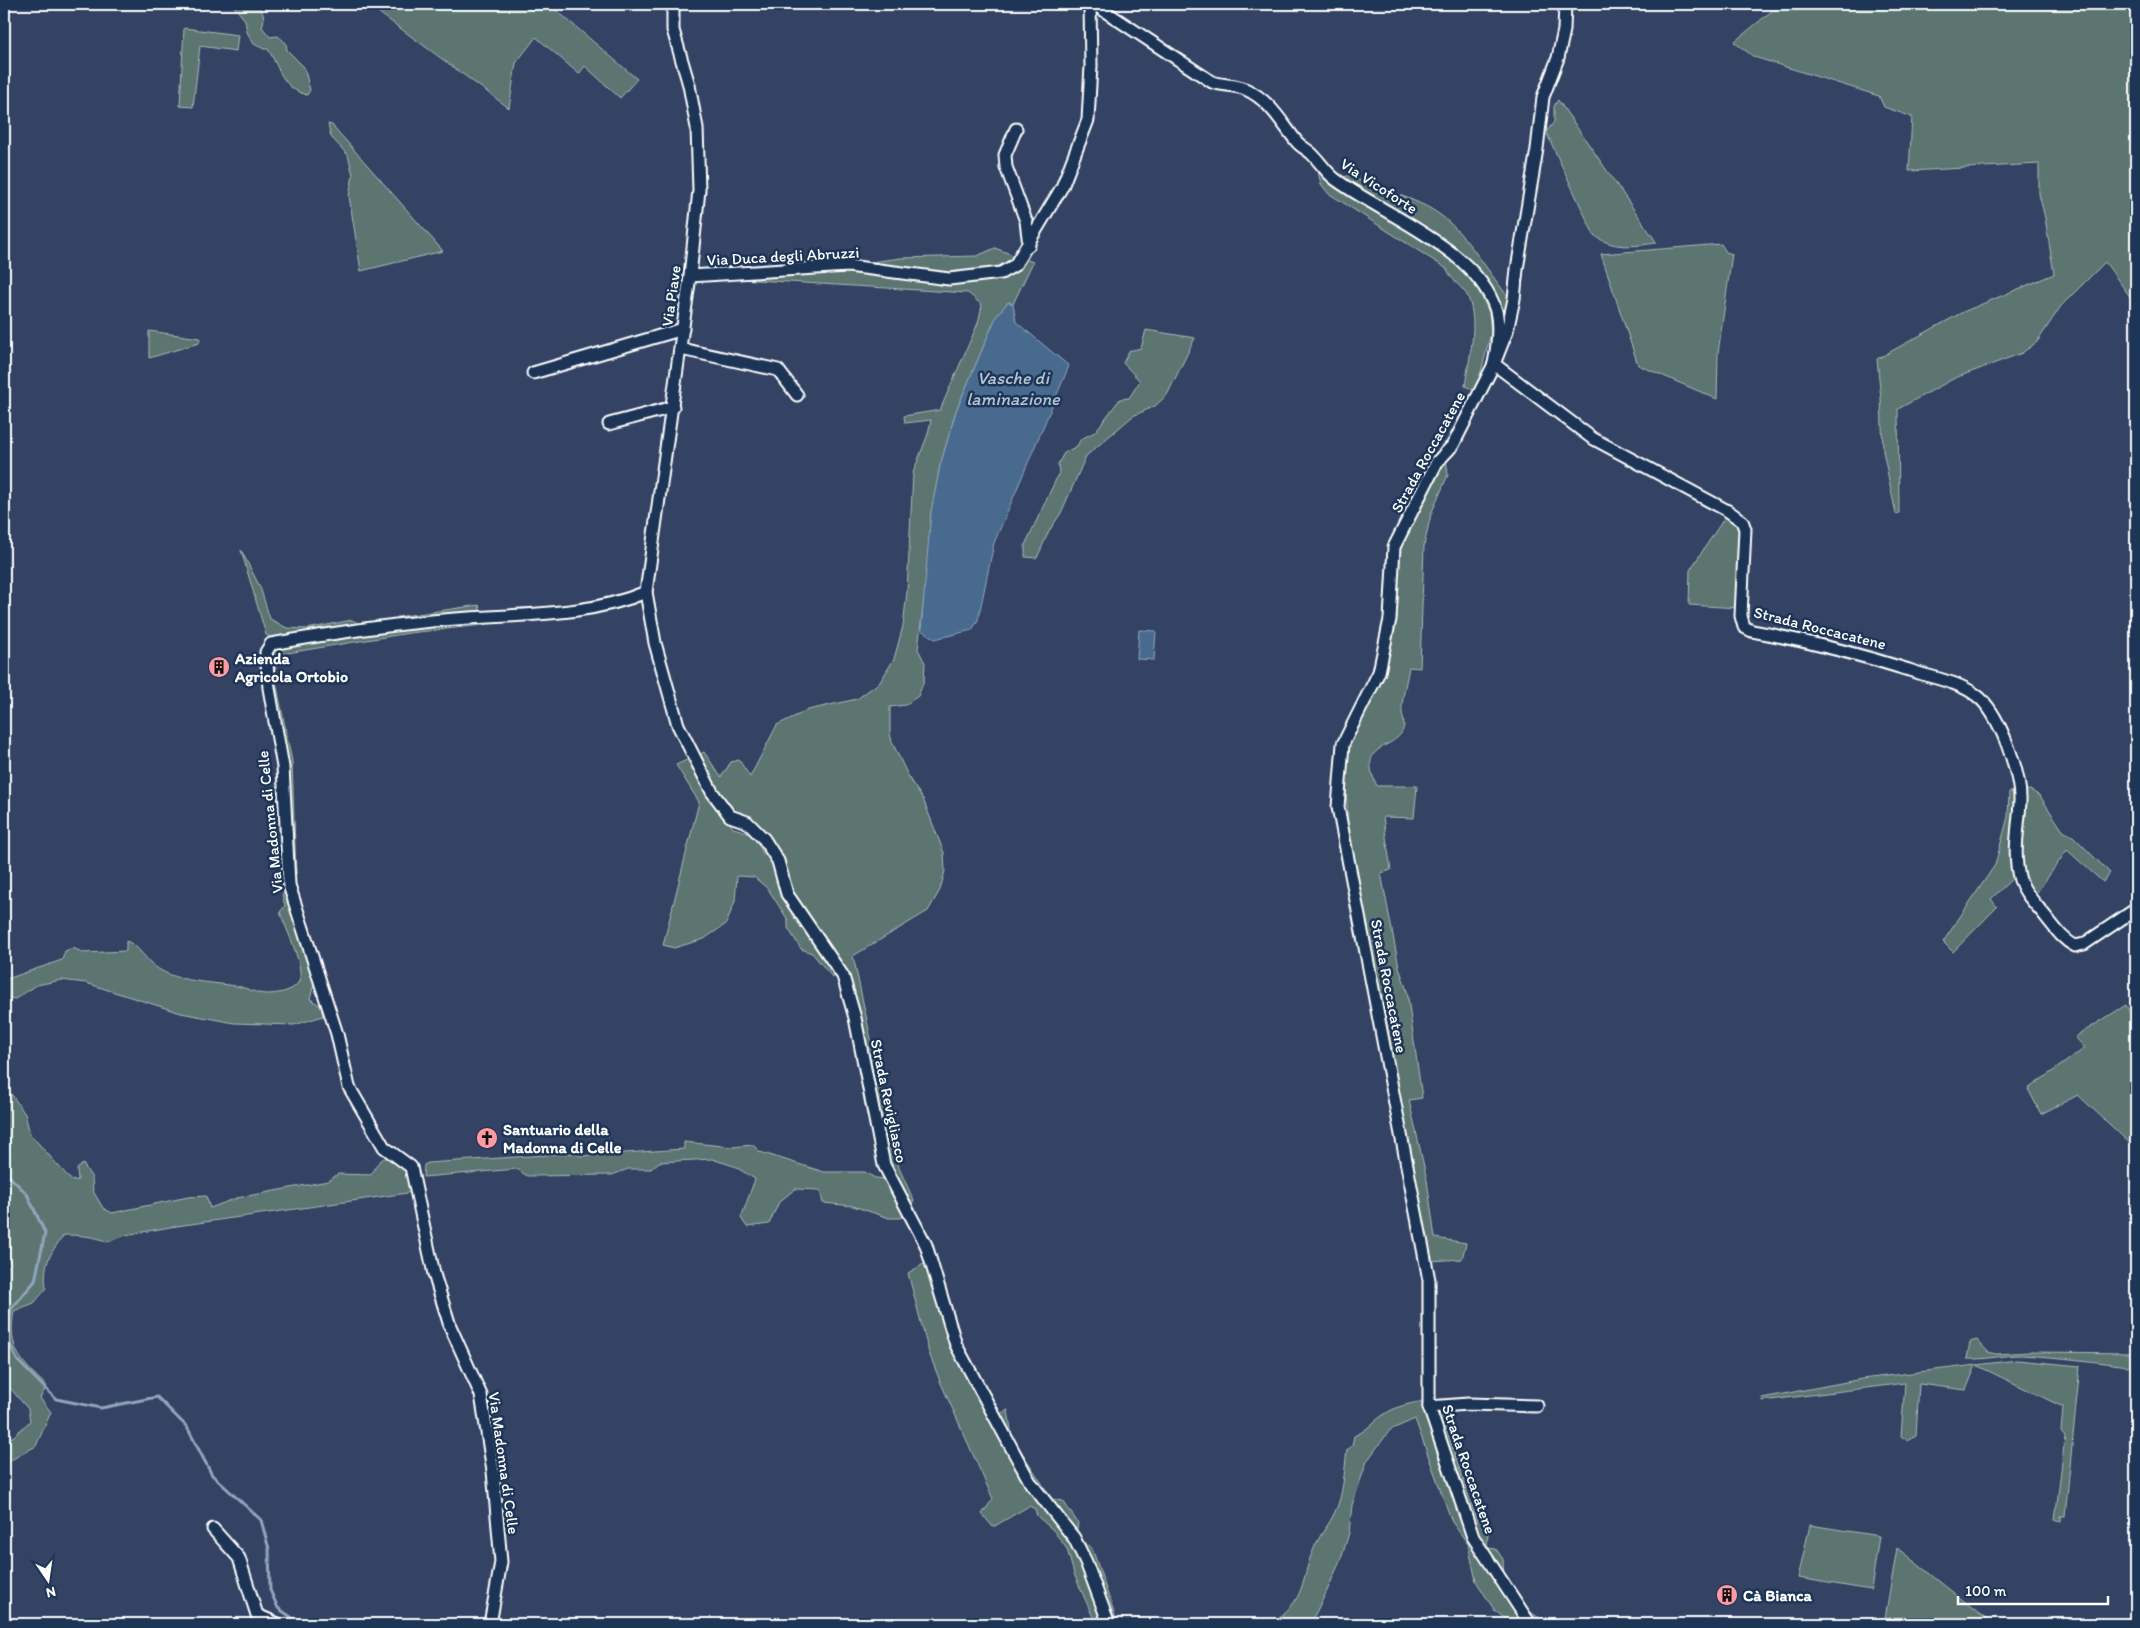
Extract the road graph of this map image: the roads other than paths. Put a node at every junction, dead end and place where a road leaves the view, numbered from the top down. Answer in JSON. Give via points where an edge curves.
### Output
{"nodes":[{"id":1,"x":673,"y":4,"type":"edge"},
{"id":2,"x":1092,"y":4,"type":"edge"},
{"id":3,"x":1566,"y":4,"type":"edge"},
{"id":4,"x":1016,"y":129,"type":"dead end"},
{"id":5,"x":1028,"y":245,"type":"junction"},
{"id":6,"x":690,"y":276,"type":"junction"},
{"id":7,"x":683,"y":329,"type":"junction"},
{"id":8,"x":680,"y":349,"type":"junction"},
{"id":9,"x":1494,"y":364,"type":"junction"},
{"id":10,"x":534,"y":373,"type":"dead end"},
{"id":11,"x":797,"y":395,"type":"dead end"},
{"id":12,"x":673,"y":406,"type":"junction"},
{"id":13,"x":609,"y":424,"type":"dead end"},
{"id":14,"x":646,"y":592,"type":"junction"},
{"id":15,"x":2136,"y":909,"type":"edge"},
{"id":16,"x":1538,"y":1406,"type":"dead end"},
{"id":17,"x":1429,"y":1407,"type":"junction"},
{"id":18,"x":213,"y":1529,"type":"dead end"},
{"id":19,"x":278,"y":1624,"type":"edge"},
{"id":20,"x":490,"y":1624,"type":"edge"},
{"id":21,"x":1108,"y":1624,"type":"edge"},
{"id":22,"x":1530,"y":1624,"type":"edge"}],
"edges":[{"from":1,"to":6,"type":"street","name":"Via Piave","via":[[673,30],[697,128],[699,190]]},
{"from":2,"to":5,"type":"street","name":"Via Duca degli Abruzzi","via":[[1088,120],[1062,188]]},
{"from":2,"to":9,"type":"street","name":"Via Vicoforte","via":[[1212,82],[1244,88],[1255,95],[1276,112],[1298,144],[1336,179],[1440,244],[1465,265],[1490,296],[1496,310]]},
{"from":3,"to":9,"type":"street","name":"Strada Roccacatene","via":[[1558,58],[1542,97],[1514,299],[1507,331]]},
{"from":4,"to":5,"type":"street","via":[[1004,155],[1026,221]]},
{"from":5,"to":6,"type":"street","name":"Via Duca degli Abruzzi","via":[[1015,265],[1001,273],[979,277],[949,279],[848,266]]},
{"from":6,"to":7,"type":"street","name":"Via Piave"},
{"from":7,"to":8,"type":"street","name":"Via Piave"},
{"from":7,"to":10,"type":"street"},
{"from":8,"to":11,"type":"street","via":[[778,370]]},
{"from":8,"to":12,"type":"street","name":"Via Piave"},
{"from":9,"to":15,"type":"street","name":"Strada Roccacatene","via":[[1592,438],[1742,521],[1745,529],[1741,616],[1744,627],[1816,642],[1959,685],[1988,706],[2020,790],[2017,860],[2020,879],[2033,902],[2066,941],[2074,946],[2084,944]]},
{"from":9,"to":17,"type":"street","name":"Strada Roccacatene","via":[[1453,445],[1437,462],[1394,547],[1390,619],[1379,672],[1343,744],[1338,807],[1429,1280]]},
{"from":12,"to":13,"type":"street"},
{"from":12,"to":14,"type":"street","name":"Via Piave"},
{"from":14,"to":20,"type":"street","name":"Via Madonna di Celle","via":[[624,602],[581,609],[387,626],[271,644],[266,652],[268,688],[283,768],[289,885],[337,1034],[349,1087],[384,1147],[411,1168],[434,1274],[450,1326],[481,1395],[502,1562]]},
{"from":14,"to":21,"type":"street","name":"Strada Revigliasco","via":[[655,643],[678,725],[712,792],[730,816],[747,822],[764,839],[778,861],[787,894],[843,976],[856,1018],[882,1158],[926,1245],[956,1345],[1030,1482],[1074,1538]]},
{"from":16,"to":17,"type":"street","via":[[1468,1404]]},
{"from":17,"to":22,"type":"street","name":"Strada Roccacatene","via":[[1473,1537]]},
{"from":18,"to":19,"type":"street","via":[[239,1558],[257,1615]]}]}
